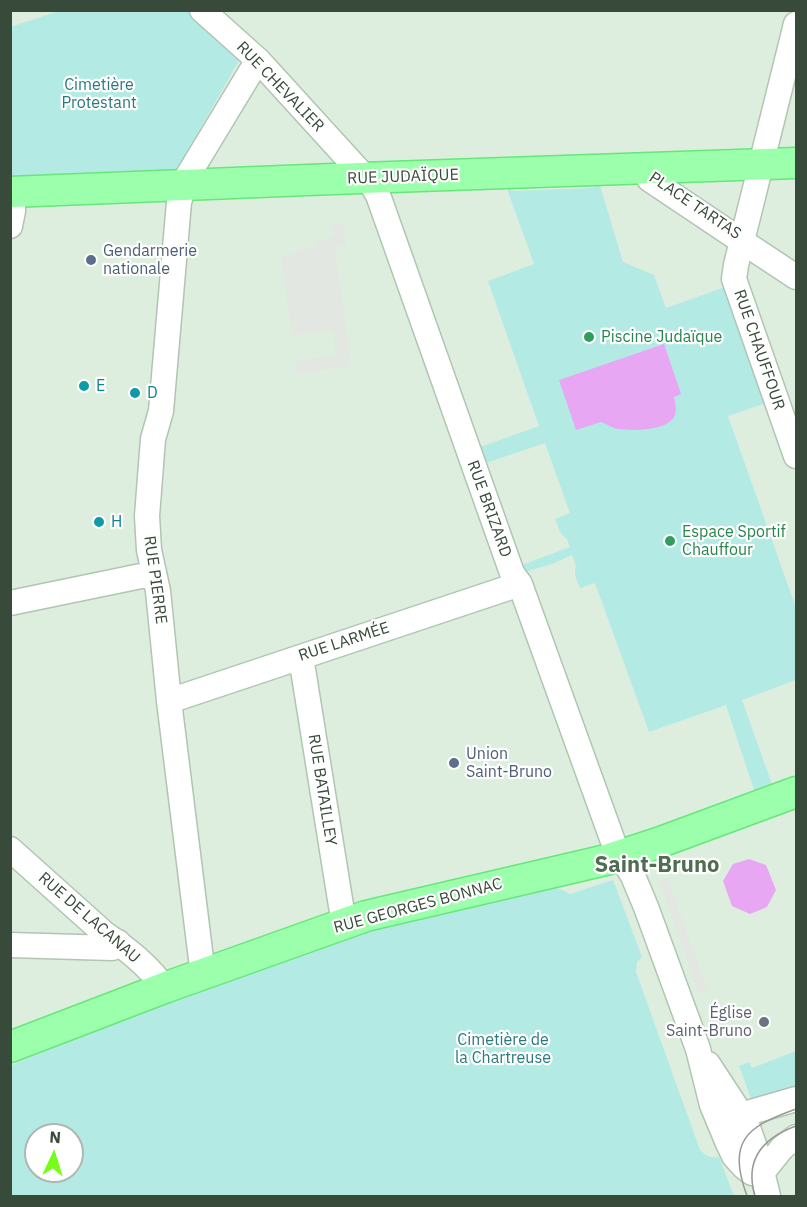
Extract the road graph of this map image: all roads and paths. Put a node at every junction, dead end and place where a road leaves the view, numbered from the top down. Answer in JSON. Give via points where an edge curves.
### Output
{"nodes":[{"id":1,"x":202,"y":10,"type":"edge"},
{"id":2,"x":796,"y":24,"type":"edge"},
{"id":3,"x":259,"y":61,"type":"junction"},
{"id":4,"x":796,"y":164,"type":"edge"},
{"id":5,"x":762,"y":165,"type":"junction"},
{"id":6,"x":646,"y":169,"type":"junction"},
{"id":7,"x":360,"y":173,"type":"junction"},
{"id":8,"x":183,"y":185,"type":"junction"},
{"id":9,"x":12,"y":192,"type":"edge"},
{"id":10,"x":10,"y":226,"type":"edge"},
{"id":11,"x":742,"y":242,"type":"junction"},
{"id":12,"x":796,"y":277,"type":"edge"},
{"id":13,"x":796,"y":456,"type":"edge"},
{"id":14,"x":154,"y":575,"type":"junction"},
{"id":15,"x":520,"y":584,"type":"junction"},
{"id":16,"x":10,"y":603,"type":"edge"},
{"id":17,"x":301,"y":657,"type":"junction"},
{"id":18,"x":169,"y":700,"type":"junction"},
{"id":19,"x":796,"y":792,"type":"edge"},
{"id":20,"x":10,"y":849,"type":"edge"},
{"id":21,"x":620,"y":855,"type":"junction"},
{"id":22,"x":346,"y":923,"type":"junction"},
{"id":23,"x":118,"y":942,"type":"junction"},
{"id":24,"x":10,"y":945,"type":"edge"},
{"id":25,"x":203,"y":975,"type":"junction"},
{"id":26,"x":164,"y":988,"type":"junction"},
{"id":27,"x":10,"y":1047,"type":"edge"},
{"id":28,"x":698,"y":1049,"type":"junction"},
{"id":29,"x":796,"y":1099,"type":"edge"},
{"id":30,"x":743,"y":1116,"type":"junction"},
{"id":31,"x":796,"y":1137,"type":"edge"},
{"id":32,"x":726,"y":1141,"type":"junction"},
{"id":33,"x":762,"y":1173,"type":"junction"},
{"id":34,"x":768,"y":1197,"type":"edge"}],
"edges":[{"from":1,"to":3,"type":"street","name":"RUE CHEVALIER"},
{"from":2,"to":5,"type":"street","name":"PLACE TARTAS"},
{"from":3,"to":7,"type":"street","name":"RUE CHEVALIER"},
{"from":3,"to":8,"type":"street","name":"RUE PIERRE"},
{"from":4,"to":5,"type":"main road","name":"RUE JUDAÏQUE"},
{"from":5,"to":6,"type":"main road","name":"RUE JUDAÏQUE"},
{"from":5,"to":11,"type":"street","name":"PLACE TARTAS"},
{"from":6,"to":7,"type":"main road","name":"RUE JUDAÏQUE"},
{"from":6,"to":11,"type":"street","name":"PLACE TARTAS","via":[[650,179]]},
{"from":7,"to":8,"type":"main road","name":"RUE JUDAÏQUE"},
{"from":7,"to":15,"type":"street","name":"RUE BRIZARD","via":[[378,195],[508,563]]},
{"from":8,"to":9,"type":"main road","name":"RUE JUDAÏQUE"},
{"from":8,"to":14,"type":"street","name":"RUE PIERRE","via":[[147,516]]},
{"from":9,"to":10,"type":"street"},
{"from":11,"to":12,"type":"street"},
{"from":11,"to":13,"type":"street","name":"RUE CHAUFFOUR","via":[[734,279]]},
{"from":14,"to":16,"type":"street"},
{"from":14,"to":18,"type":"street","name":"RUE PIERRE"},
{"from":15,"to":17,"type":"street","name":"RUE LARMÉE"},
{"from":15,"to":21,"type":"street","name":"RUE BRIZARD"},
{"from":17,"to":18,"type":"street","name":"RUE LARMÉE"},
{"from":17,"to":22,"type":"street","name":"RUE BATAILLEY"},
{"from":18,"to":25,"type":"street","name":"RUE PIERRE"},
{"from":19,"to":21,"type":"main road","name":"RUE GEORGES BONNAC"},
{"from":20,"to":23,"type":"street","name":"RUE DE LACANAU"},
{"from":21,"to":22,"type":"main road","name":"RUE GEORGES BONNAC"},
{"from":21,"to":28,"type":"street","name":"RUE BRIZARD","via":[[646,907]]},
{"from":22,"to":25,"type":"main road","name":"RUE GEORGES BONNAC"},
{"from":23,"to":24,"type":"street","via":[[111,948]]},
{"from":23,"to":26,"type":"street","name":"RUE DE LACANAU"},
{"from":25,"to":26,"type":"main road","name":"RUE GEORGES BONNAC"},
{"from":26,"to":27,"type":"main road","name":"RUE GEORGES BONNAC"},
{"from":28,"to":30,"type":"street"},
{"from":28,"to":32,"type":"street"},
{"from":29,"to":30,"type":"street"},
{"from":30,"to":32,"type":"street","via":[[733,1123]]},
{"from":30,"to":33,"type":"street"},
{"from":31,"to":33,"type":"street"},
{"from":32,"to":33,"type":"street","via":[[744,1167],[752,1173]]},
{"from":33,"to":34,"type":"street"}]}
